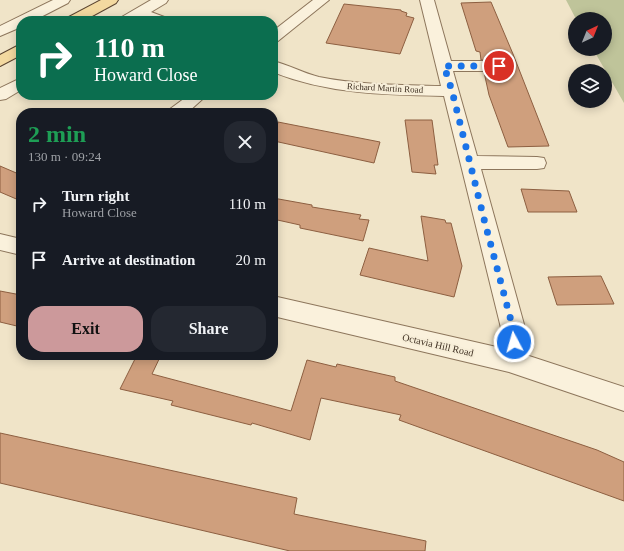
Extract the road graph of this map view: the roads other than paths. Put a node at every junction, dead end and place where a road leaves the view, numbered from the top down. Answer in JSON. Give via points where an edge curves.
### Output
{"nodes":[{"id":1,"x":63,"y":0,"type":"edge"},
{"id":2,"x":111,"y":0,"type":"edge"},
{"id":3,"x":161,"y":0,"type":"edge"},
{"id":4,"x":322,"y":0,"type":"edge"},
{"id":5,"x":427,"y":0,"type":"edge"},
{"id":6,"x":140,"y":12,"type":"junction"},
{"id":7,"x":31,"y":16,"type":"edge"},
{"id":8,"x":81,"y":16,"type":"edge"},
{"id":9,"x":133,"y":16,"type":"edge"},
{"id":10,"x":150,"y":16,"type":"edge"},
{"id":11,"x":16,"y":24,"type":"edge"},
{"id":12,"x":0,"y":32,"type":"edge"},
{"id":13,"x":278,"y":34,"type":"edge"},
{"id":14,"x":16,"y":52,"type":"edge"},
{"id":15,"x":0,"y":61,"type":"edge"},
{"id":16,"x":444,"y":66,"type":"junction"},
{"id":17,"x":499,"y":66,"type":"dead end"},
{"id":18,"x":278,"y":68,"type":"edge"},
{"id":19,"x":16,"y":86,"type":"edge"},
{"id":20,"x":452,"y":91,"type":"junction"},
{"id":21,"x":0,"y":95,"type":"edge"},
{"id":22,"x":193,"y":100,"type":"edge"},
{"id":23,"x":182,"y":108,"type":"edge"},
{"id":24,"x":470,"y":162,"type":"junction"},
{"id":25,"x":537,"y":163,"type":"dead end"},
{"id":26,"x":0,"y":242,"type":"edge"},
{"id":27,"x":16,"y":246,"type":"edge"},
{"id":28,"x":278,"y":307,"type":"edge"},
{"id":29,"x":509,"y":361,"type":"junction"},
{"id":30,"x":624,"y":399,"type":"edge"}],
"edges":[{"from":1,"to":7,"type":"street"},
{"from":2,"to":8,"type":"main road"},
{"from":3,"to":6,"type":"street"},
{"from":4,"to":13,"type":"street"},
{"from":5,"to":16,"type":"street"},
{"from":6,"to":9,"type":"street"},
{"from":6,"to":10,"type":"street"},
{"from":11,"to":12,"type":"street"},
{"from":14,"to":15,"type":"main road"},
{"from":16,"to":17,"type":"street"},
{"from":16,"to":20,"type":"street"},
{"from":18,"to":20,"type":"street","name":"Richard Martin Road","via":[[313,80],[343,86]]},
{"from":19,"to":21,"type":"street"},
{"from":20,"to":24,"type":"street"},
{"from":22,"to":23,"type":"street"},
{"from":24,"to":25,"type":"street"},
{"from":24,"to":29,"type":"street","via":[[513,328],[514,342]]},
{"from":26,"to":27,"type":"street"},
{"from":28,"to":29,"type":"street","name":"Octavia Hill Road"},
{"from":29,"to":30,"type":"street","name":"Octavia Hill Road"}]}
